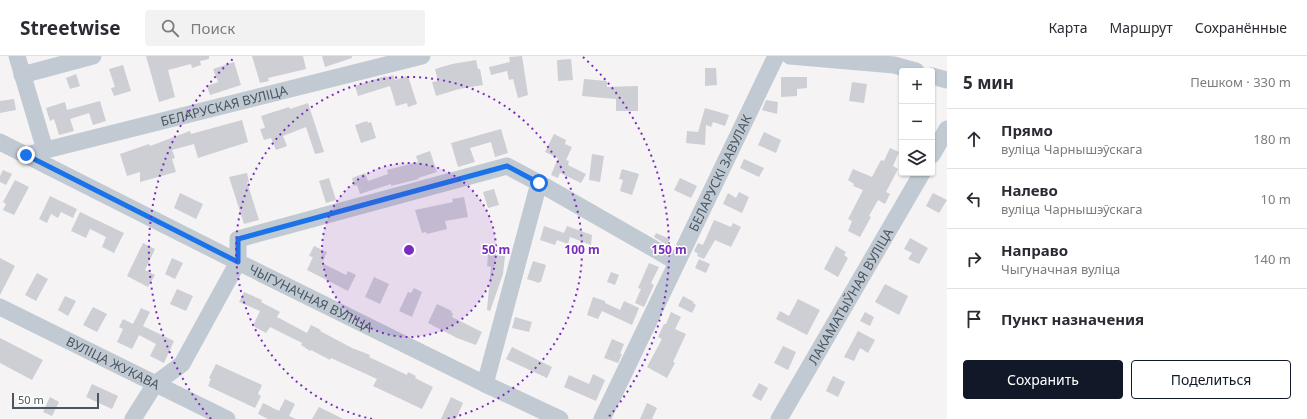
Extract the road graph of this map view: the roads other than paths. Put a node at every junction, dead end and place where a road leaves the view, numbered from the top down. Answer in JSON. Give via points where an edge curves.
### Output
{"nodes":[{"id":1,"x":17,"y":56,"type":"edge"},
{"id":2,"x":93,"y":56,"type":"edge"},
{"id":3,"x":422,"y":56,"type":"edge"},
{"id":4,"x":776,"y":56,"type":"edge"},
{"id":5,"x":790,"y":56,"type":"edge"},
{"id":6,"x":894,"y":60,"type":"edge"},
{"id":7,"x":910,"y":68,"type":"edge"},
{"id":8,"x":22,"y":75,"type":"junction"},
{"id":9,"x":935,"y":77,"type":"edge"},
{"id":10,"x":947,"y":80,"type":"edge"},
{"id":11,"x":947,"y":129,"type":"edge"},
{"id":12,"x":0,"y":142,"type":"edge"},
{"id":13,"x":45,"y":150,"type":"junction"},
{"id":14,"x":935,"y":150,"type":"edge"},
{"id":15,"x":26,"y":155,"type":"junction"},
{"id":16,"x":920,"y":176,"type":"edge"},
{"id":17,"x":539,"y":183,"type":"junction"},
{"id":18,"x":238,"y":262,"type":"junction"},
{"id":19,"x":677,"y":262,"type":"junction"},
{"id":20,"x":0,"y":307,"type":"edge"},
{"id":21,"x":182,"y":364,"type":"junction"},
{"id":22,"x":155,"y":384,"type":"junction"},
{"id":23,"x":485,"y":384,"type":"junction"},
{"id":24,"x":181,"y":397,"type":"junction"},
{"id":25,"x":133,"y":419,"type":"edge"},
{"id":26,"x":227,"y":419,"type":"edge"},
{"id":27,"x":560,"y":419,"type":"edge"},
{"id":28,"x":602,"y":419,"type":"edge"},
{"id":29,"x":778,"y":419,"type":"edge"}],
"edges":[{"from":1,"to":8,"type":"street"},
{"from":2,"to":8,"type":"street"},
{"from":3,"to":13,"type":"street","name":"БЕЛАРУСКАЯ ВУЛІЦА"},
{"from":4,"to":19,"type":"street","name":"БЕЛАРУСКІ ЗАВУЛАК"},
{"from":5,"to":6,"type":"street"},
{"from":6,"to":7,"type":"street"},
{"from":8,"to":13,"type":"street"},
{"from":9,"to":10,"type":"street"},
{"from":11,"to":14,"type":"street"},
{"from":12,"to":15,"type":"street","name":"ЧЫГУНАЧНАЯ ВУЛІЦА"},
{"from":13,"to":15,"type":"street","name":"БЕЛАРУСКАЯ ВУЛІЦА"},
{"from":15,"to":18,"type":"street","name":"ЧЫГУНАЧНАЯ ВУЛІЦА"},
{"from":16,"to":29,"type":"street","name":"ЛАКАМАТЫЎНАЯ ВУЛІЦА"},
{"from":17,"to":18,"type":"street","via":[[507,166],[238,239]]},
{"from":17,"to":19,"type":"street"},
{"from":17,"to":23,"type":"street"},
{"from":18,"to":21,"type":"street"},
{"from":18,"to":23,"type":"street","name":"ЧЫГУНАЧНАЯ ВУЛІЦА"},
{"from":19,"to":28,"type":"street","name":"БЕЛАРУСКІ ЗАВУЛАК"},
{"from":20,"to":22,"type":"street","name":"ВУЛІЦА ЖУКАВА"},
{"from":21,"to":22,"type":"street"},
{"from":21,"to":24,"type":"street"},
{"from":22,"to":24,"type":"street","name":"ВУЛІЦА ЖУКАВА"},
{"from":22,"to":25,"type":"street"},
{"from":23,"to":27,"type":"street","name":"ЧЫГУНАЧНАЯ ВУЛІЦА"},
{"from":24,"to":26,"type":"street","name":"ВУЛІЦА ЖУКАВА"}]}
